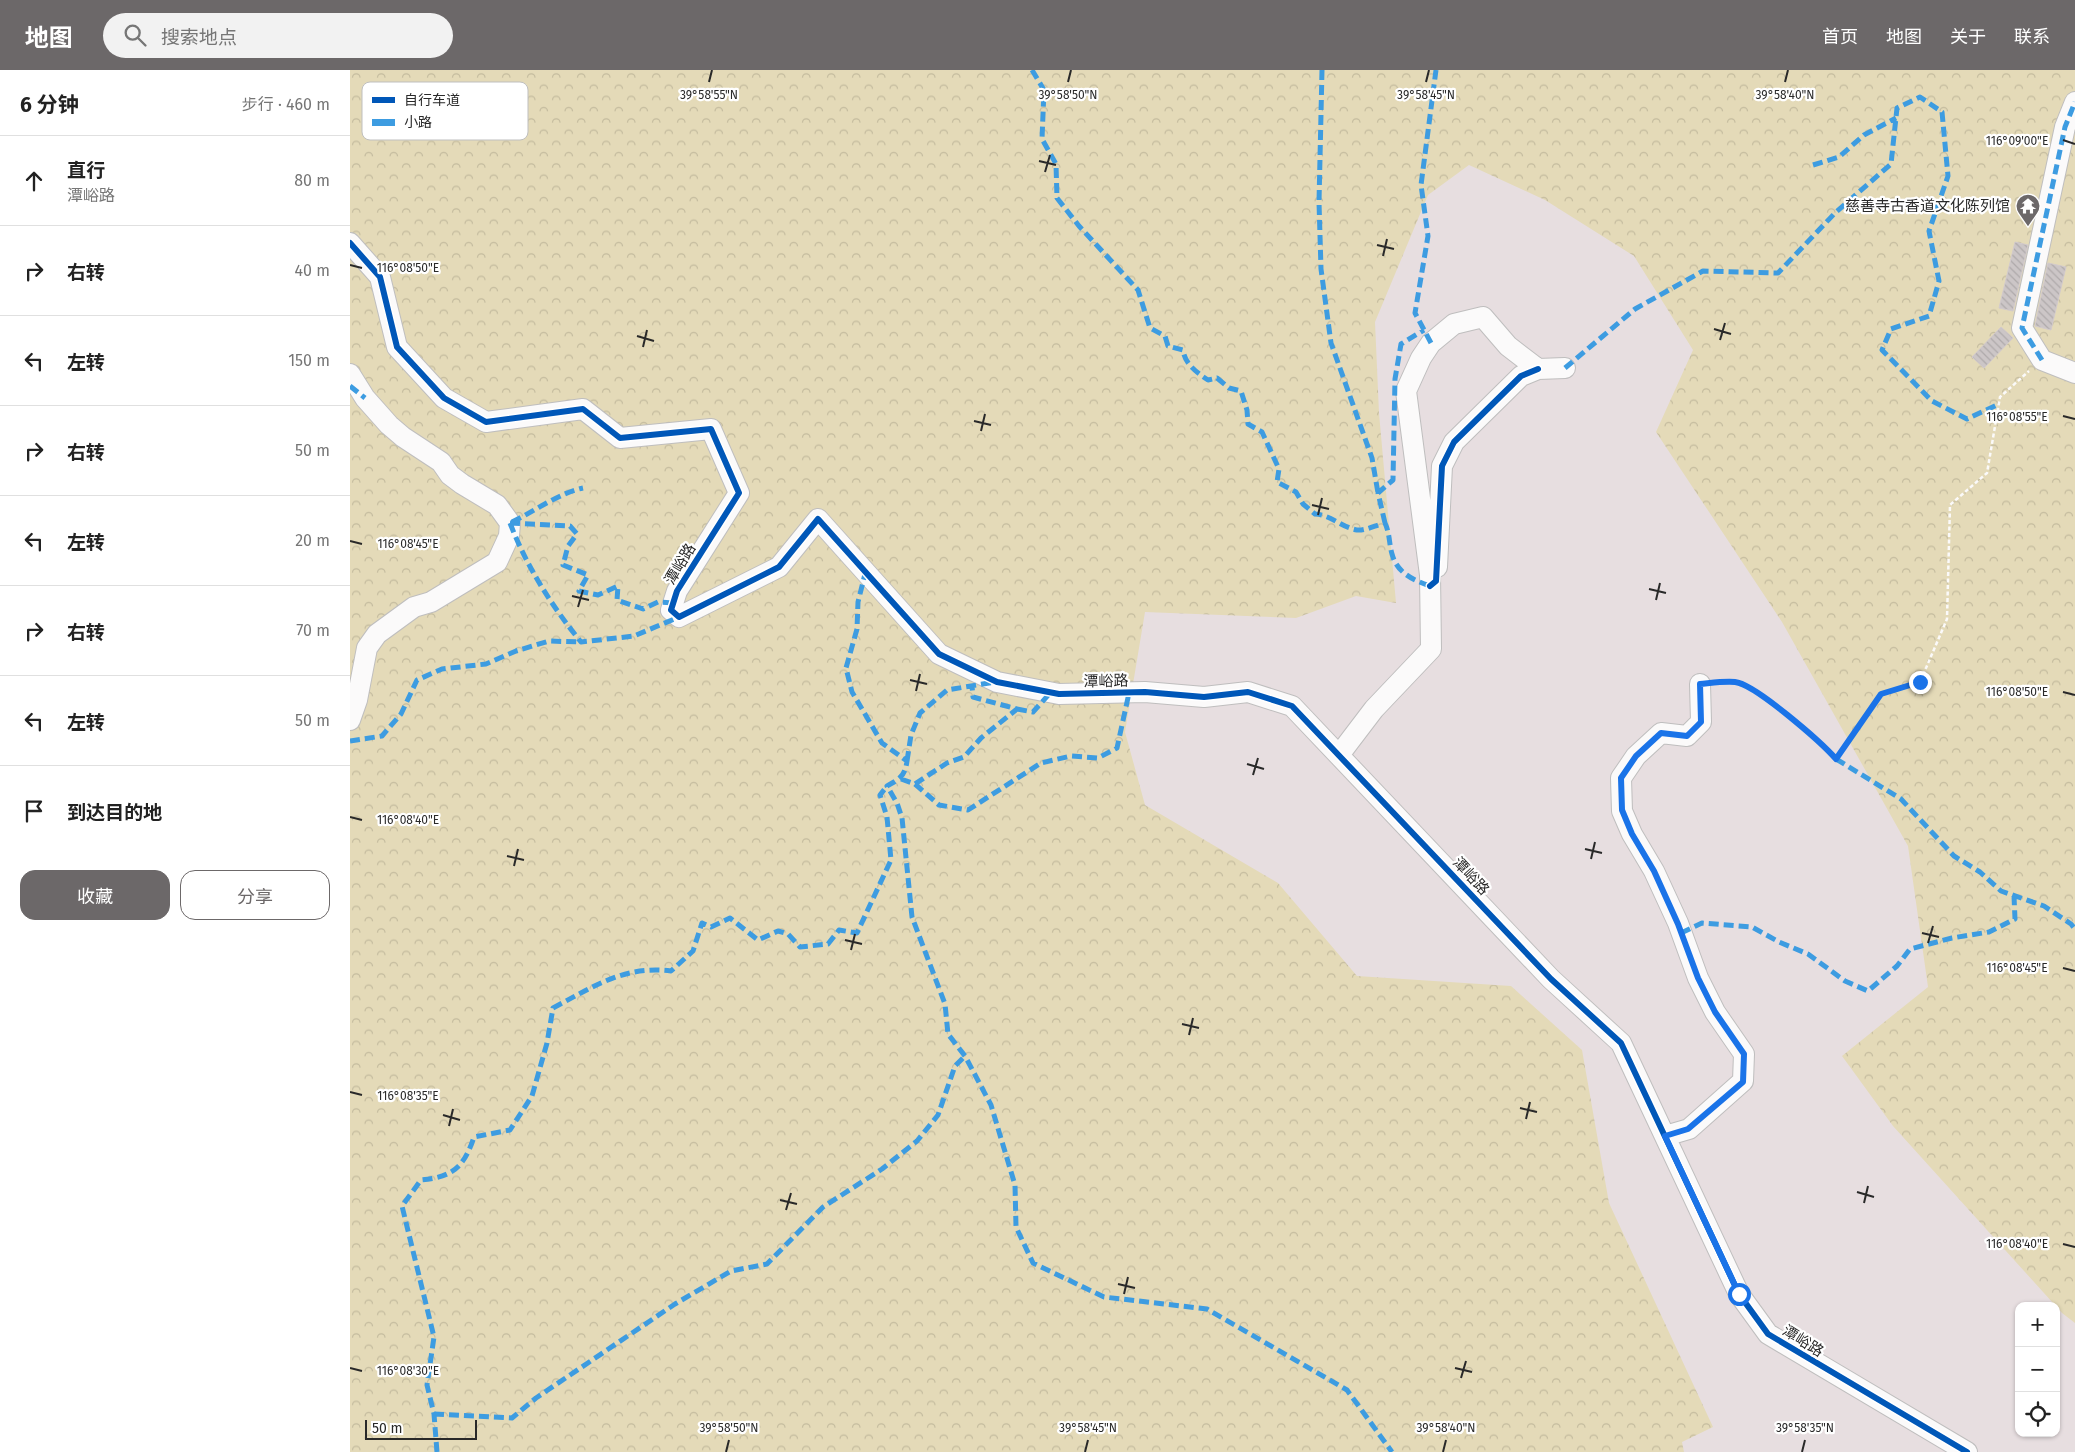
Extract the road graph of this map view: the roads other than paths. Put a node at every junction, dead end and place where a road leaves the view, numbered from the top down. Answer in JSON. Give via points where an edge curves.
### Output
{"nodes":[{"id":1,"x":2075,"y":102,"type":"edge"},
{"id":2,"x":350,"y":243,"type":"edge"},
{"id":3,"x":1565,"y":368,"type":"dead end"},
{"id":4,"x":1538,"y":369,"type":"junction"},
{"id":5,"x":2075,"y":373,"type":"edge"},
{"id":6,"x":350,"y":374,"type":"edge"},
{"id":7,"x":1430,"y":586,"type":"junction"},
{"id":8,"x":1700,"y":684,"type":"road end"},
{"id":9,"x":350,"y":720,"type":"edge"},
{"id":10,"x":1339,"y":755,"type":"junction"},
{"id":11,"x":1665,"y":1136,"type":"junction"},
{"id":12,"x":1967,"y":1452,"type":"edge"}],
"edges":[{"from":1,"to":5,"type":"street","via":[[2065,126],[2022,328],[2042,360]]},
{"from":2,"to":10,"type":"street","name":"潭峪路","via":[[380,277],[397,347],[444,398],[486,422],[582,409],[620,438],[711,428],[739,493],[677,590],[671,610],[679,618],[779,567],[818,519],[939,654],[997,682],[1058,694],[1145,692],[1204,697],[1248,692],[1292,706]]},
{"from":3,"to":4,"type":"street"},
{"from":4,"to":7,"type":"street","via":[[1521,376],[1454,442],[1442,466],[1436,580]]},
{"from":4,"to":7,"type":"street","via":[[1508,346],[1483,317],[1454,324],[1431,343],[1421,358],[1406,391]]},
{"from":6,"to":9,"type":"street","via":[[365,398],[389,425],[441,462],[462,484],[496,505],[510,523],[509,536],[497,562],[431,602],[414,607],[377,634],[368,648]]},
{"from":7,"to":10,"type":"street","via":[[1432,649],[1374,709]]},
{"from":8,"to":11,"type":"street","via":[[1701,722],[1687,736],[1661,733],[1636,756],[1621,778],[1622,810],[1678,924],[1698,978],[1715,1012],[1744,1054],[1743,1082],[1688,1129]]},
{"from":10,"to":11,"type":"street","name":"潭峪路","via":[[1551,979],[1621,1043]]},
{"from":11,"to":12,"type":"street","name":"潭峪路","via":[[1739,1294],[1768,1334]]}]}
